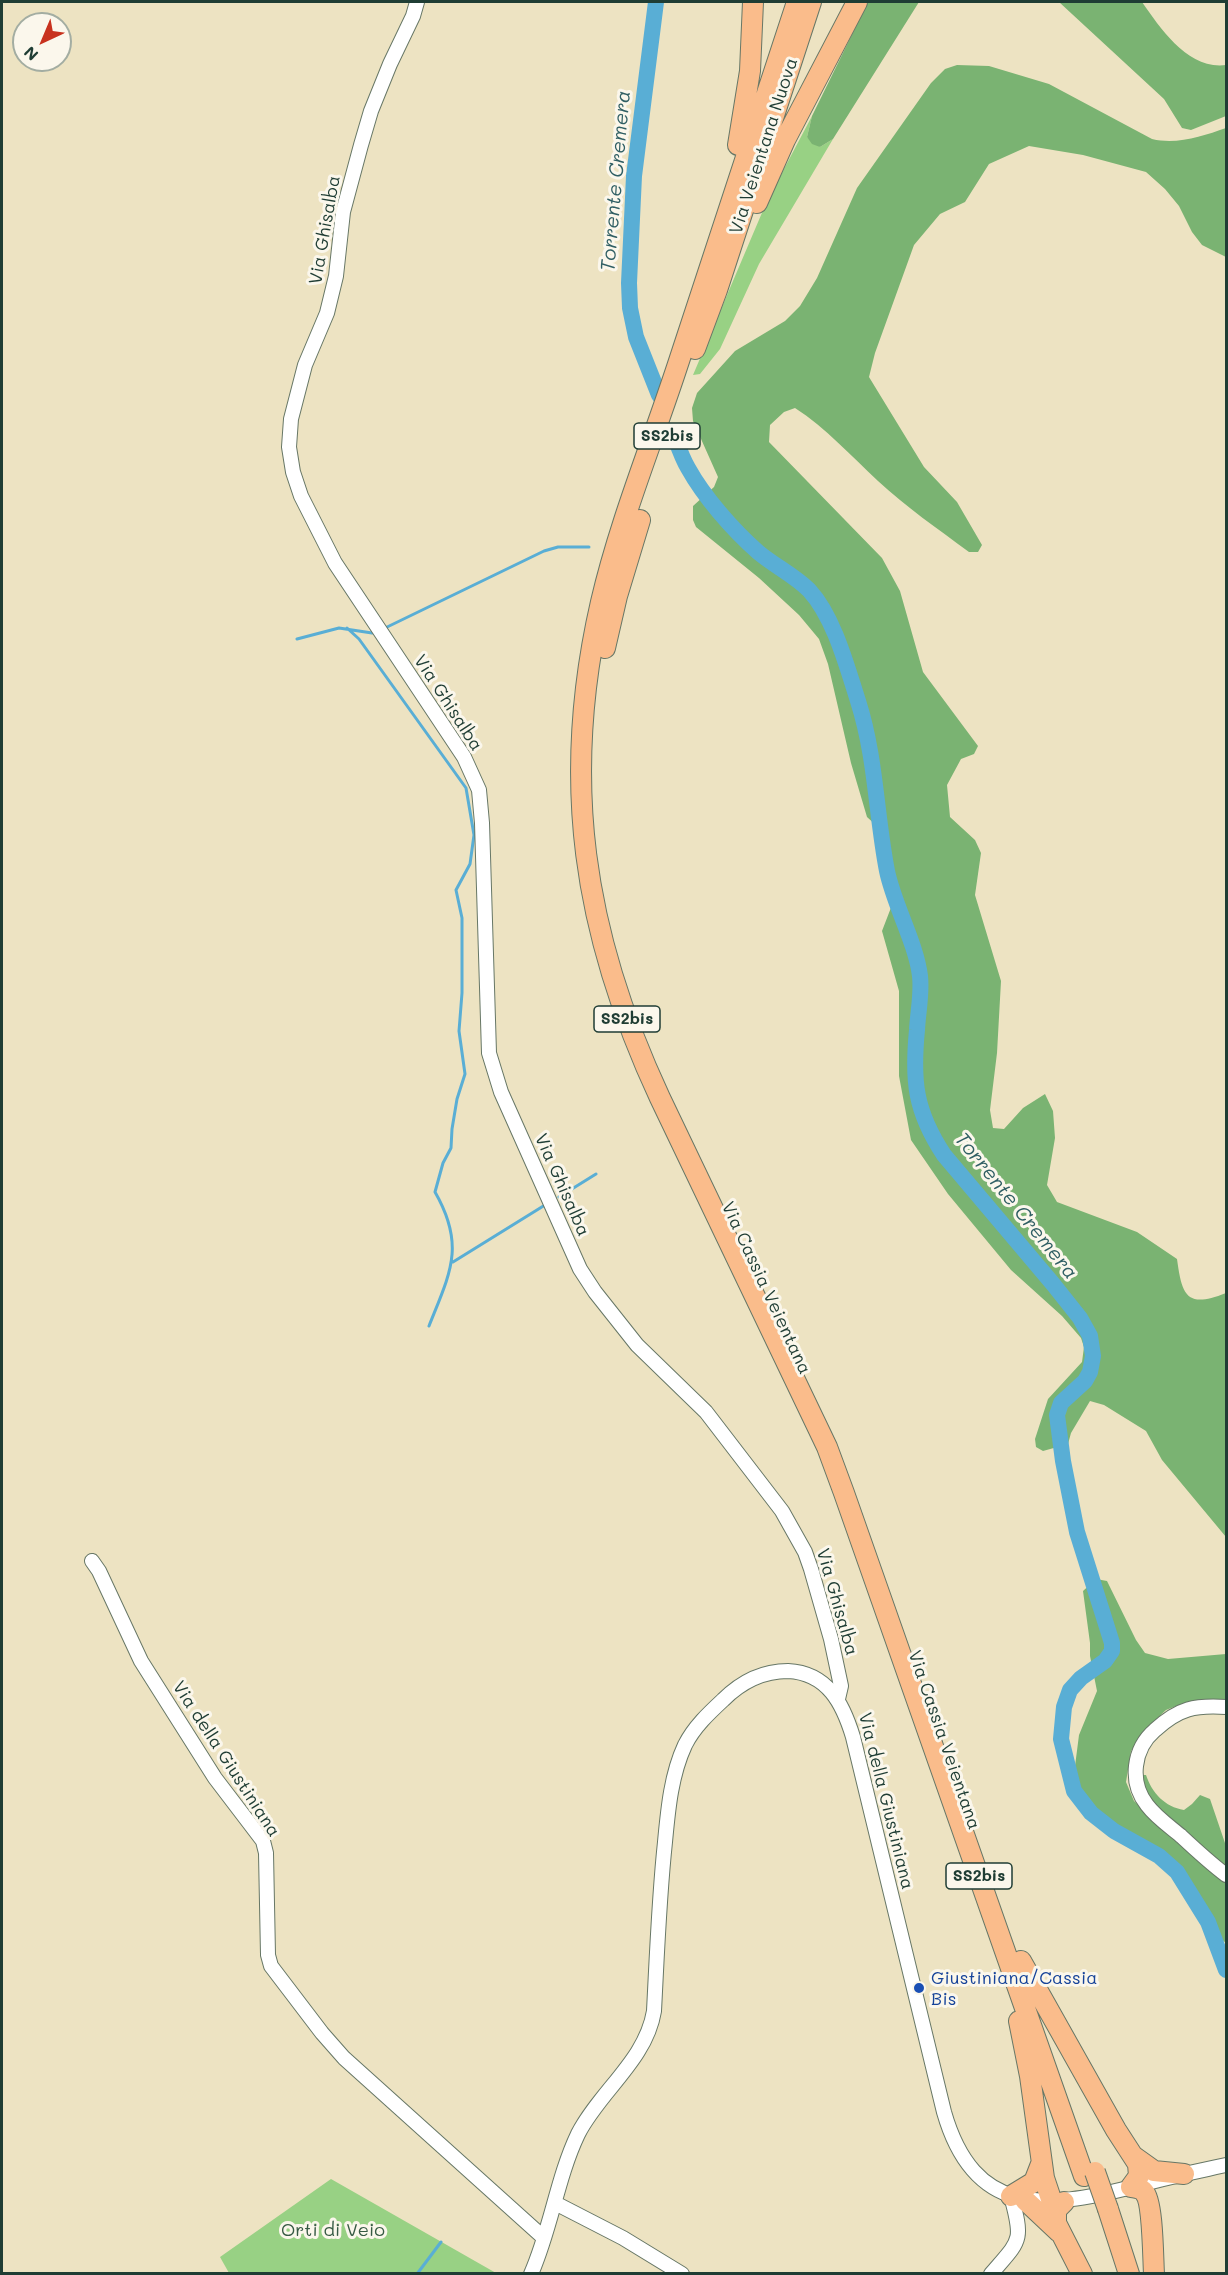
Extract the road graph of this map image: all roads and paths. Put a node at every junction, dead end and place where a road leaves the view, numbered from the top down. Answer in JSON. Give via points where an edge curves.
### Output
{"nodes":[{"id":1,"x":417,"y":2,"type":"edge"},
{"id":2,"x":753,"y":2,"type":"edge"},
{"id":3,"x":797,"y":2,"type":"edge"},
{"id":4,"x":811,"y":2,"type":"edge"},
{"id":5,"x":857,"y":2,"type":"edge"},
{"id":6,"x":709,"y":290,"type":"junction"},
{"id":7,"x":92,"y":1561,"type":"dead end"},
{"id":8,"x":838,"y":1699,"type":"junction"},
{"id":9,"x":1227,"y":1707,"type":"edge"},
{"id":10,"x":1227,"y":1875,"type":"edge"},
{"id":11,"x":1014,"y":1958,"type":"junction"},
{"id":12,"x":1133,"y":2156,"type":"junction"},
{"id":13,"x":1041,"y":2164,"type":"junction"},
{"id":14,"x":1227,"y":2165,"type":"edge"},
{"id":15,"x":1184,"y":2174,"type":"junction"},
{"id":16,"x":1131,"y":2187,"type":"junction"},
{"id":17,"x":1018,"y":2198,"type":"junction"},
{"id":18,"x":1058,"y":2202,"type":"junction"},
{"id":19,"x":555,"y":2203,"type":"junction"},
{"id":20,"x":1102,"y":2210,"type":"junction"},
{"id":21,"x":1150,"y":2212,"type":"junction"},
{"id":22,"x":1059,"y":2232,"type":"junction"},
{"id":23,"x":544,"y":2238,"type":"junction"},
{"id":24,"x":531,"y":2274,"type":"edge"},
{"id":25,"x":682,"y":2274,"type":"edge"},
{"id":26,"x":991,"y":2274,"type":"edge"},
{"id":27,"x":1082,"y":2274,"type":"edge"},
{"id":28,"x":1116,"y":2274,"type":"edge"},
{"id":29,"x":1129,"y":2274,"type":"edge"},
{"id":30,"x":1154,"y":2274,"type":"edge"}],
"edges":[{"from":1,"to":8,"type":"street","name":"Via Ghisalba","via":[[363,137],[344,212],[327,313],[305,364],[289,433],[291,465],[304,502],[335,563],[464,757],[479,790],[489,1053],[501,1092],[580,1269],[595,1292],[637,1345],[706,1412],[782,1511],[814,1577],[841,1686]]},
{"from":2,"to":6,"type":"highway","via":[[750,71],[741,135]]},
{"from":3,"to":6,"type":"highway"},
{"from":4,"to":6,"type":"highway","name":"Via Veientana Nuova"},
{"from":5,"to":6,"type":"highway"},
{"from":6,"to":11,"type":"highway","name":"Via Cassia Veientana","number":"SS2bis","via":[[636,511],[601,602],[591,655],[582,722],[581,808],[598,927],[620,1001],[649,1074],[853,1499]]},
{"from":7,"to":23,"type":"street","name":"Via della Giustiniana","via":[[141,1661],[215,1778],[263,1841],[271,1966],[344,2058]]},
{"from":8,"to":17,"type":"street","name":"Via della Giustiniana","via":[[853,1737],[949,2128],[972,2167],[987,2182]]},
{"from":8,"to":19,"type":"street","name":"Via della Giustiniana","via":[[809,1676],[792,1671],[769,1673],[750,1679],[735,1690],[689,1737],[679,1760],[668,1814],[651,2028],[643,2045],[589,2114],[576,2138]]},
{"from":9,"to":10,"type":"street","via":[[1198,1706],[1173,1716],[1144,1741],[1136,1769],[1138,1789],[1149,1808]]},
{"from":11,"to":12,"type":"highway"},
{"from":11,"to":13,"type":"highway"},
{"from":11,"to":20,"type":"highway","name":"Via Cassia Veientana","number":"SS2bis","bridge":true},
{"from":12,"to":15,"type":"highway","via":[[1154,2171]]},
{"from":12,"to":16,"type":"highway","via":[[1140,2174]]},
{"from":13,"to":17,"type":"highway","via":[[1034,2182]]},
{"from":13,"to":18,"type":"highway"},
{"from":14,"to":15,"type":"street","name":"Via della Giustiniana"},
{"from":15,"to":16,"type":"street","name":"Via della Giustiniana"},
{"from":15,"to":21,"type":"highway","via":[[1157,2193]]},
{"from":16,"to":18,"type":"street","name":"Via della Giustiniana"},
{"from":16,"to":21,"type":"highway","via":[[1146,2194]]},
{"from":17,"to":18,"type":"street","name":"Via della Giustiniana"},
{"from":17,"to":22,"type":"highway"},
{"from":17,"to":26,"type":"street","via":[[1017,2243]]},
{"from":18,"to":22,"type":"highway"},
{"from":19,"to":23,"type":"street","name":"Via della Giustiniana"},
{"from":19,"to":25,"type":"street"},
{"from":20,"to":28,"type":"highway","name":"Via Cassia Veientana","number":"SS2bis"},
{"from":20,"to":29,"type":"highway","name":"Via Cassia Veientana","number":"SS2bis"},
{"from":21,"to":30,"type":"highway"},
{"from":22,"to":27,"type":"highway"},
{"from":23,"to":24,"type":"street","name":"Via della Giustiniana"}]}
